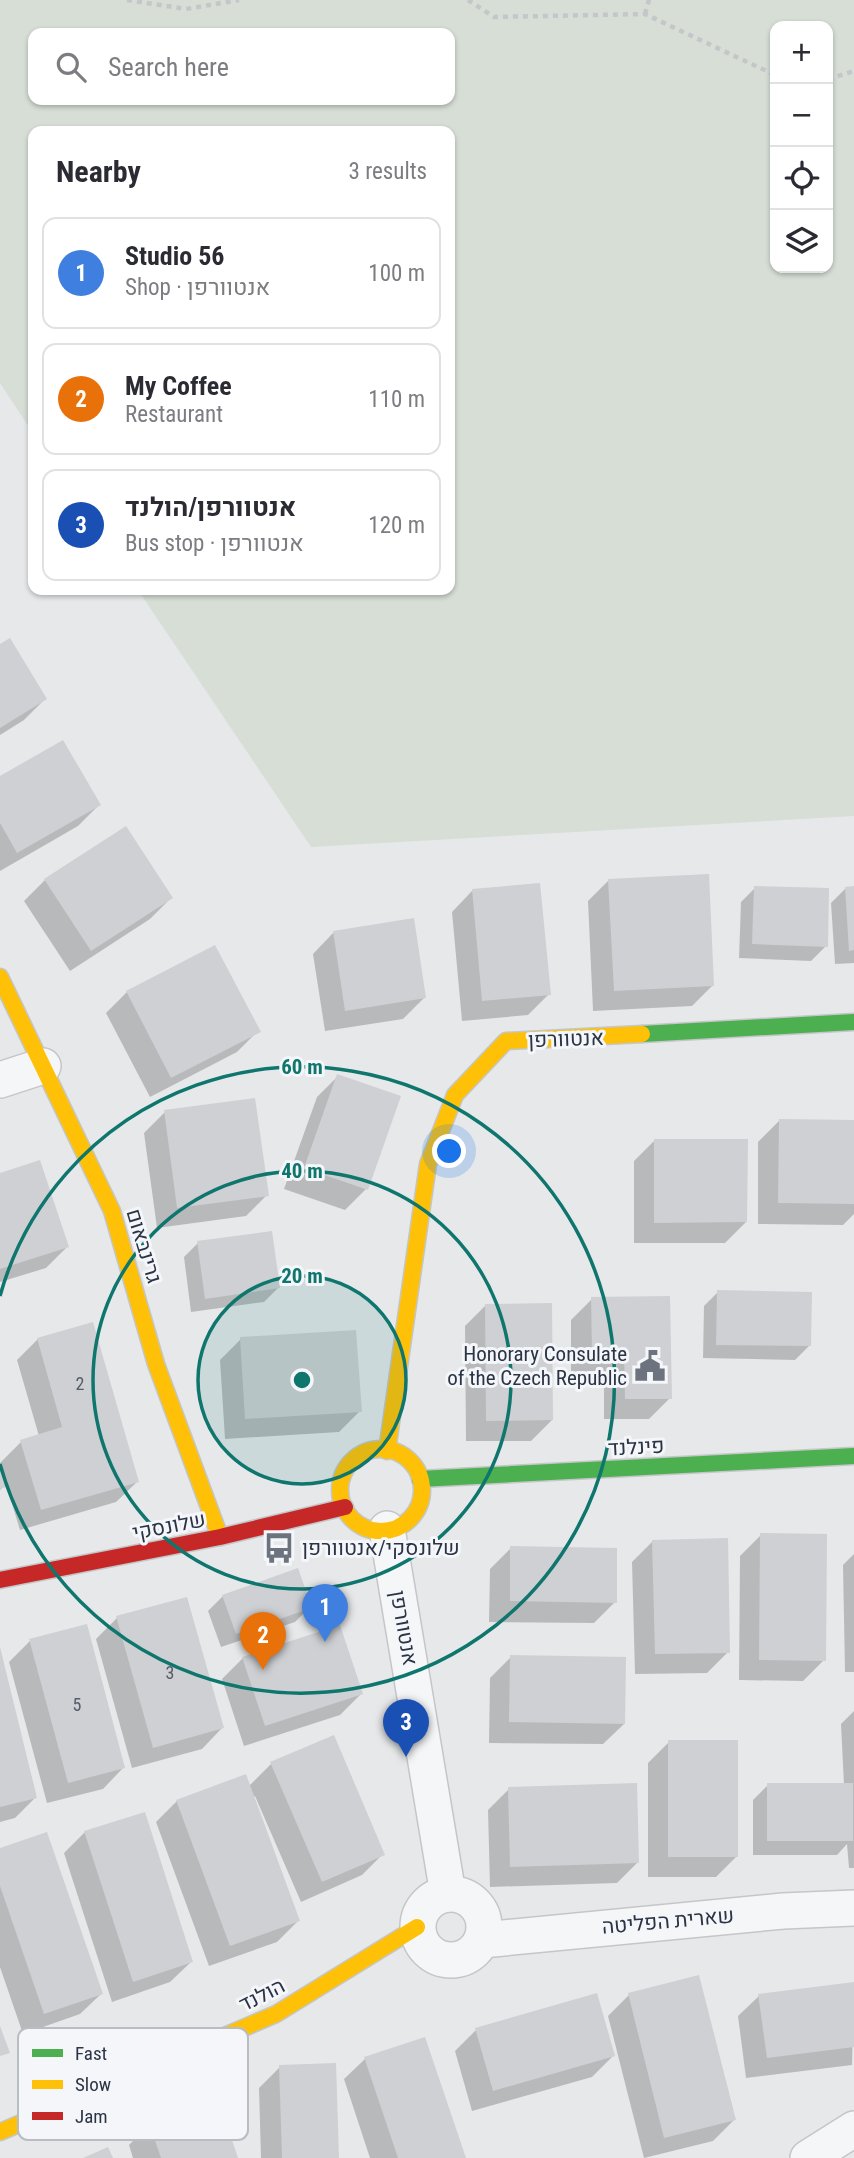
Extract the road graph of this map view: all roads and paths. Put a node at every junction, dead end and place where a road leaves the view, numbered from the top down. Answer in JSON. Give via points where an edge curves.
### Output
{"nodes":[{"id":1,"x":127,"y":0,"type":"edge"},
{"id":2,"x":239,"y":0,"type":"edge"},
{"id":3,"x":468,"y":0,"type":"edge"},
{"id":4,"x":649,"y":0,"type":"edge"},
{"id":5,"x":645,"y":14,"type":"junction"},
{"id":6,"x":854,"y":71,"type":"edge"},
{"id":7,"x":770,"y":73,"type":"edge"},
{"id":8,"x":833,"y":77,"type":"edge"},
{"id":9,"x":0,"y":977,"type":"edge"},
{"id":10,"x":854,"y":1022,"type":"edge"},
{"id":11,"x":43,"y":1066,"type":"junction"},
{"id":12,"x":0,"y":1080,"type":"edge"},
{"id":13,"x":387,"y":1451,"type":"junction"},
{"id":14,"x":854,"y":1456,"type":"edge"},
{"id":15,"x":420,"y":1479,"type":"junction"},
{"id":16,"x":345,"y":1507,"type":"junction"},
{"id":17,"x":387,"y":1529,"type":"junction"},
{"id":18,"x":220,"y":1537,"type":"junction"},
{"id":19,"x":0,"y":1580,"type":"edge"},
{"id":20,"x":448,"y":1894,"type":"junction"},
{"id":21,"x":854,"y":1908,"type":"edge"},
{"id":22,"x":417,"y":1927,"type":"junction"},
{"id":23,"x":482,"y":1940,"type":"junction"},
{"id":24,"x":243,"y":2028,"type":"edge"},
{"id":25,"x":18,"y":2124,"type":"edge"},
{"id":26,"x":854,"y":2129,"type":"edge"},
{"id":27,"x":0,"y":2132,"type":"edge"},
{"id":28,"x":808,"y":2158,"type":"edge"}],
"edges":[{"from":1,"to":2,"type":"path","via":[[187,9]]},
{"from":3,"to":5,"type":"path","via":[[494,17]]},
{"from":4,"to":5,"type":"path"},
{"from":5,"to":7,"type":"path"},
{"from":6,"to":8,"type":"path"},
{"from":9,"to":11,"type":"street","name":"גרינבאום"},
{"from":10,"to":13,"type":"street","name":"אנטוורפן","via":[[506,1041],[455,1095],[428,1164]]},
{"from":11,"to":12,"type":"street"},
{"from":11,"to":18,"type":"street","name":"גרינבאום","via":[[112,1211],[156,1364]]},
{"from":13,"to":15,"type":"street","via":[[409,1458]]},
{"from":13,"to":16,"type":"street","via":[[374,1449],[352,1460],[340,1483]]},
{"from":14,"to":15,"type":"street","name":"פינלנד"},
{"from":15,"to":17,"type":"street","via":[[424,1493],[416,1513],[401,1528]]},
{"from":16,"to":17,"type":"street","via":[[361,1527]]},
{"from":16,"to":18,"type":"street","name":"שלונסקי"},
{"from":17,"to":20,"type":"street","name":"אנטוורפן"},
{"from":18,"to":19,"type":"street","name":"שלונסקי"},
{"from":20,"to":22,"type":"street","via":[[423,1908]]},
{"from":20,"to":23,"type":"street","via":[[460,1894],[478,1907],[485,1929]]},
{"from":21,"to":23,"type":"street","name":"שארית הפליטה"},
{"from":22,"to":23,"type":"street","via":[[425,1948],[444,1959],[467,1956]]},
{"from":22,"to":24,"type":"street","name":"הולנד","via":[[276,2014]]},
{"from":25,"to":27,"type":"street","name":"הולנד"},
{"from":26,"to":28,"type":"street"}]}
